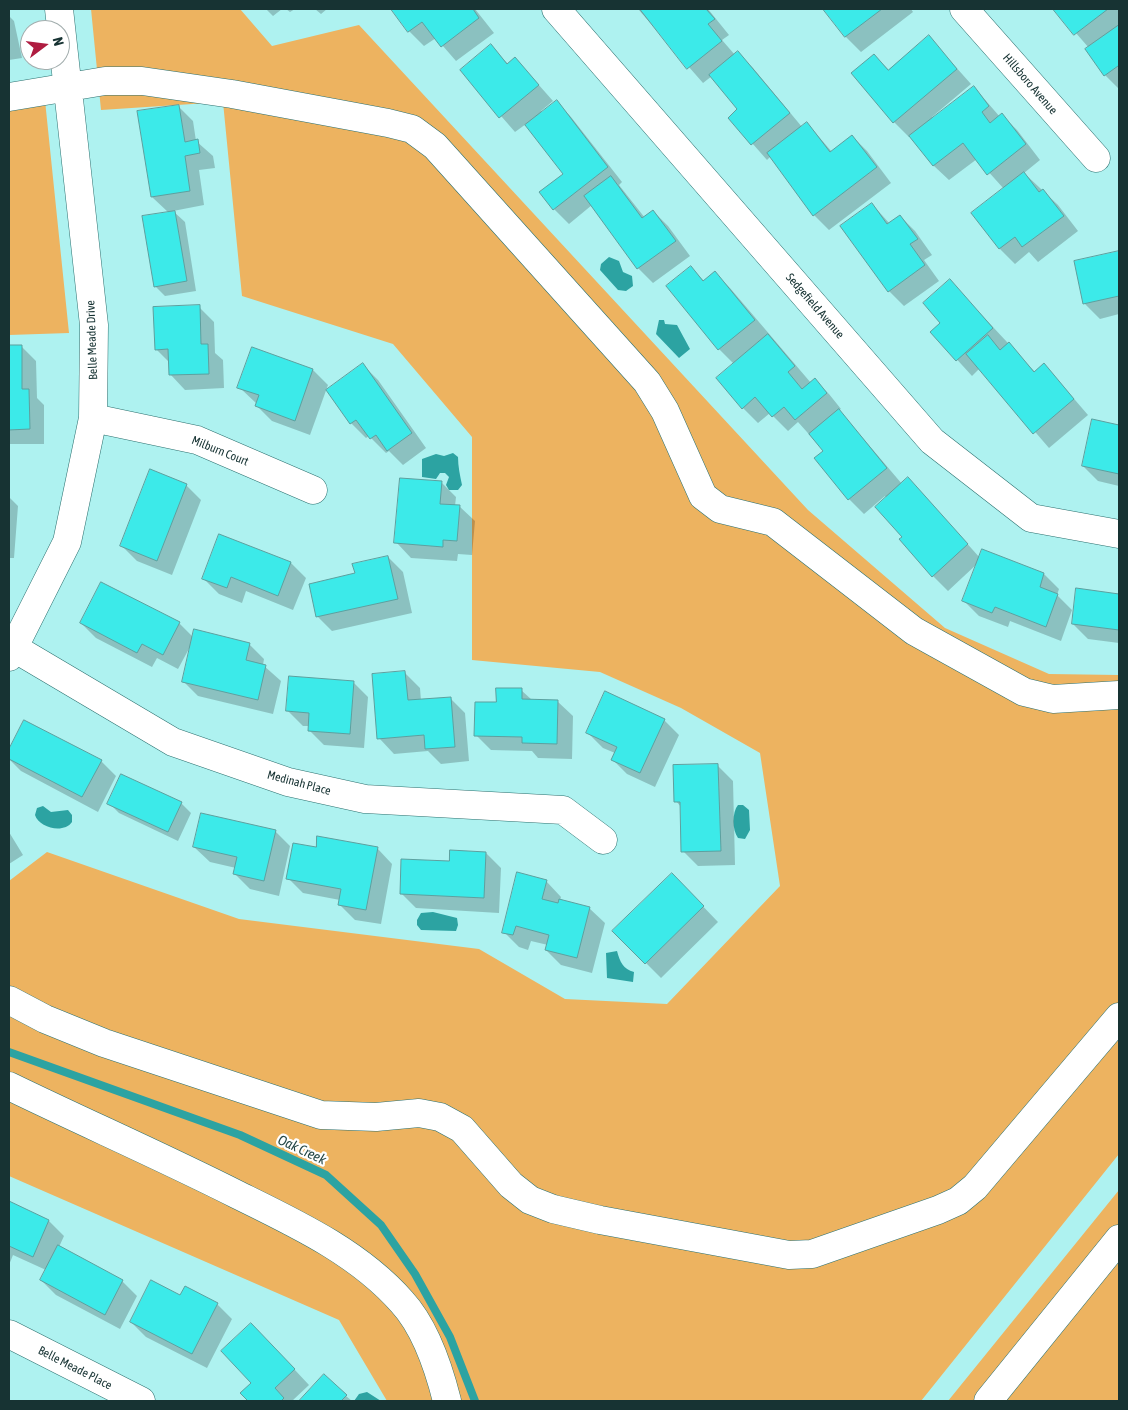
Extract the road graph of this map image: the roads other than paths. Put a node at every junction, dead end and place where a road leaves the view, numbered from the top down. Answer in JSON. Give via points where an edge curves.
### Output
{"nodes":[{"id":1,"x":59,"y":9,"type":"edge"},
{"id":2,"x":556,"y":9,"type":"edge"},
{"id":3,"x":964,"y":9,"type":"edge"},
{"id":4,"x":68,"y":88,"type":"junction"},
{"id":5,"x":9,"y":97,"type":"edge"},
{"id":6,"x":1096,"y":158,"type":"dead end"},
{"id":7,"x":93,"y":418,"type":"junction"},
{"id":8,"x":313,"y":490,"type":"dead end"},
{"id":9,"x":1119,"y":534,"type":"edge"},
{"id":10,"x":10,"y":650,"type":"edge"},
{"id":11,"x":1119,"y":695,"type":"edge"},
{"id":12,"x":603,"y":840,"type":"dead end"},
{"id":13,"x":9,"y":1000,"type":"edge"},
{"id":14,"x":1119,"y":1018,"type":"edge"},
{"id":15,"x":9,"y":1086,"type":"edge"},
{"id":16,"x":1119,"y":1239,"type":"edge"},
{"id":17,"x":9,"y":1334,"type":"edge"},
{"id":18,"x":141,"y":1401,"type":"edge"},
{"id":19,"x":447,"y":1401,"type":"edge"},
{"id":20,"x":988,"y":1401,"type":"edge"}],
"edges":[{"from":1,"to":4,"type":"street","name":"Belle Meade Drive"},
{"from":2,"to":9,"type":"street","name":"Sedgefield Avenue","via":[[932,442],[1030,518]]},
{"from":3,"to":6,"type":"street","name":"Hillsboro Avenue"},
{"from":4,"to":5,"type":"street"},
{"from":4,"to":7,"type":"street","name":"Belle Meade Drive","via":[[94,325]]},
{"from":4,"to":11,"type":"street","via":[[105,81],[142,82],[232,94],[412,129],[435,146],[647,382],[665,411],[703,496],[711,504],[773,522],[914,631],[1024,692],[1053,699]]},
{"from":7,"to":8,"type":"street","name":"Milburn Court","via":[[197,440]]},
{"from":7,"to":10,"type":"street","name":"Belle Meade Drive","via":[[67,542]]},
{"from":10,"to":12,"type":"street","name":"Medinah Place","via":[[174,742],[288,782],[365,799],[563,810]]},
{"from":13,"to":14,"type":"street","via":[[104,1043],[321,1115],[376,1117],[419,1113],[440,1117],[462,1130],[511,1185],[530,1200],[553,1209],[789,1256],[812,1254],[958,1201],[975,1187]]},
{"from":15,"to":19,"type":"street","via":[[207,1179],[342,1250],[404,1303],[428,1343]]},
{"from":16,"to":20,"type":"street"},
{"from":17,"to":18,"type":"street","name":"Belle Meade Place"}]}
